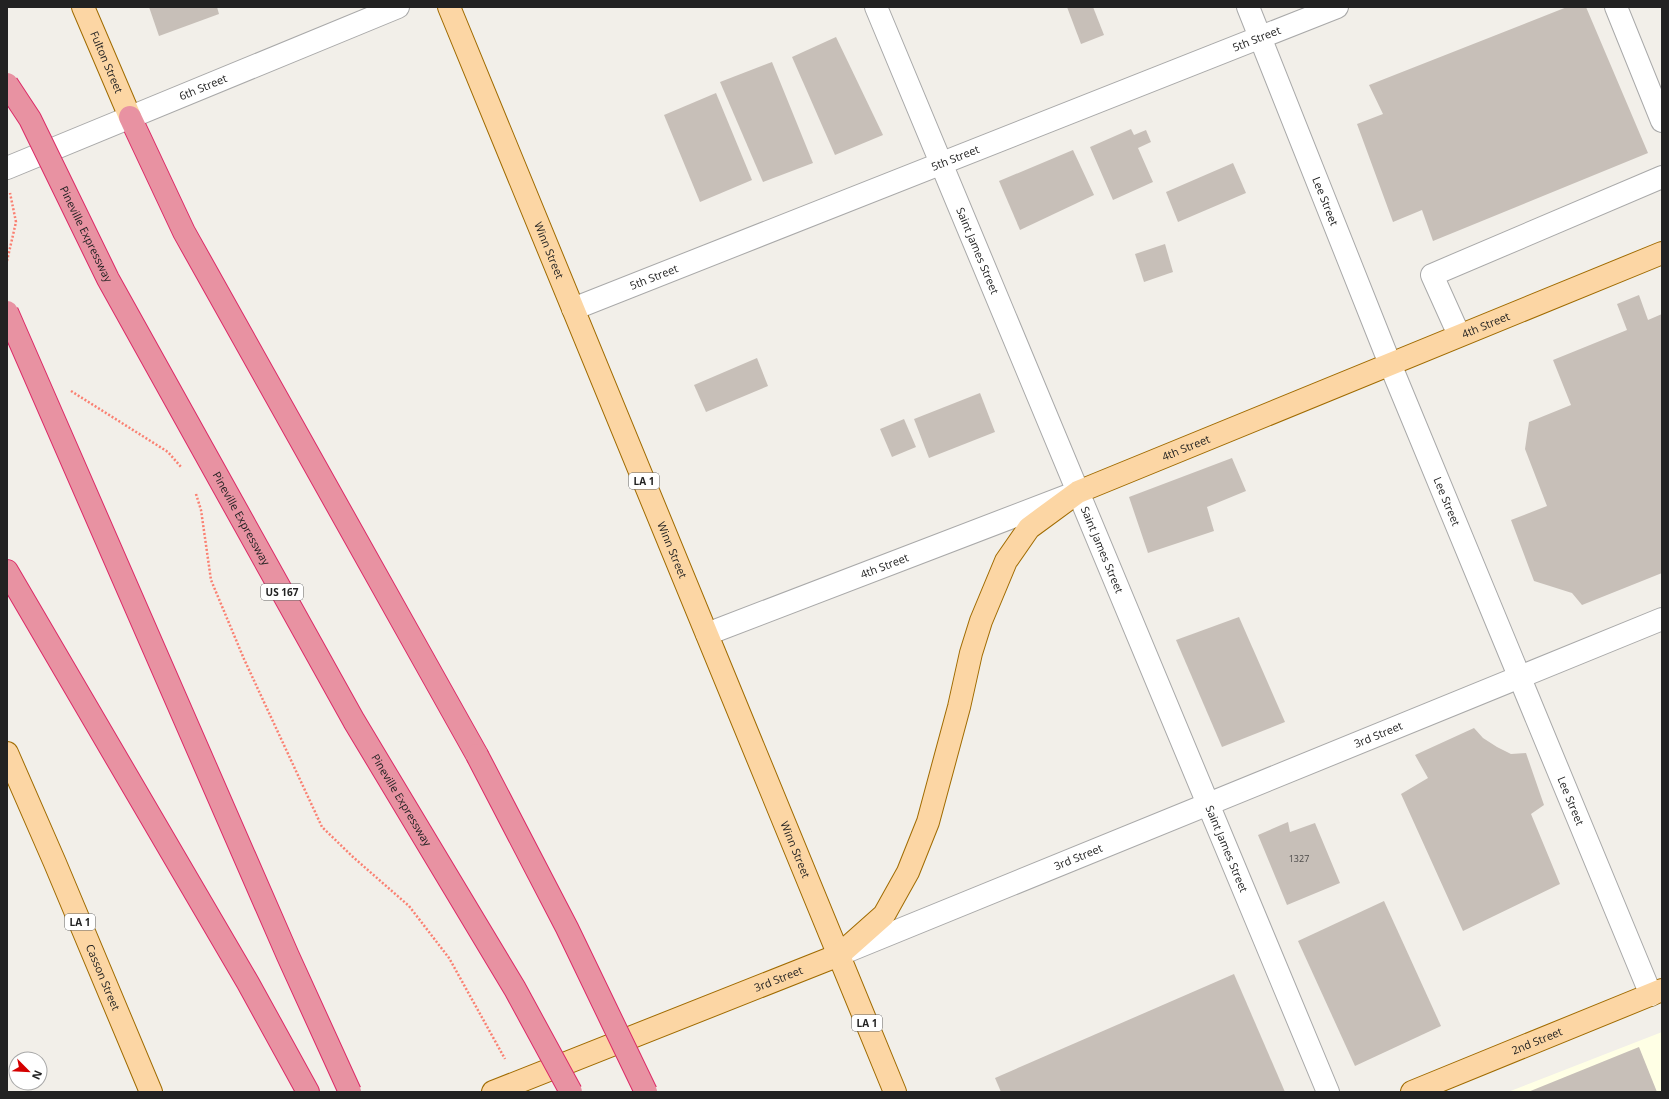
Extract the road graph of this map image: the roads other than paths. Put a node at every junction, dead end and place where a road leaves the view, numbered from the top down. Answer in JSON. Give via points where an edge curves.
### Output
{"nodes":[{"id":1,"x":83,"y":7,"type":"edge"},
{"id":2,"x":398,"y":7,"type":"edge"},
{"id":3,"x":449,"y":7,"type":"edge"},
{"id":4,"x":876,"y":7,"type":"edge"},
{"id":5,"x":1248,"y":7,"type":"edge"},
{"id":6,"x":1337,"y":7,"type":"edge"},
{"id":7,"x":1616,"y":7,"type":"edge"},
{"id":8,"x":1260,"y":37,"type":"junction"},
{"id":9,"x":7,"y":84,"type":"edge"},
{"id":10,"x":130,"y":117,"type":"junction"},
{"id":11,"x":1662,"y":121,"type":"edge"},
{"id":12,"x":941,"y":163,"type":"junction"},
{"id":13,"x":8,"y":177,"type":"edge"},
{"id":14,"x":1662,"y":177,"type":"edge"},
{"id":15,"x":1662,"y":253,"type":"edge"},
{"id":16,"x":573,"y":309,"type":"junction"},
{"id":17,"x":7,"y":312,"type":"edge"},
{"id":18,"x":1459,"y":335,"type":"junction"},
{"id":19,"x":1390,"y":364,"type":"junction"},
{"id":20,"x":1078,"y":492,"type":"junction"},
{"id":21,"x":7,"y":571,"type":"edge"},
{"id":22,"x":1662,"y":619,"type":"edge"},
{"id":23,"x":707,"y":634,"type":"junction"},
{"id":24,"x":1519,"y":677,"type":"junction"},
{"id":25,"x":7,"y":753,"type":"edge"},
{"id":26,"x":1208,"y":804,"type":"junction"},
{"id":27,"x":839,"y":955,"type":"junction"},
{"id":28,"x":1656,"y":993,"type":"edge"},
{"id":29,"x":151,"y":1092,"type":"edge"},
{"id":30,"x":308,"y":1092,"type":"edge"},
{"id":31,"x":350,"y":1092,"type":"edge"},
{"id":32,"x":493,"y":1092,"type":"edge"},
{"id":33,"x":571,"y":1092,"type":"edge"},
{"id":34,"x":646,"y":1092,"type":"edge"},
{"id":35,"x":895,"y":1092,"type":"edge"},
{"id":36,"x":1328,"y":1092,"type":"edge"},
{"id":37,"x":1412,"y":1092,"type":"edge"}],
"edges":[{"from":1,"to":10,"type":"main road","name":"Fulton Street"},
{"from":2,"to":10,"type":"street","name":"6th Street"},
{"from":3,"to":16,"type":"main road","name":"Winn Street","number":"LA 1"},
{"from":4,"to":12,"type":"street","name":"Saint James Street"},
{"from":5,"to":8,"type":"street","name":"Lee Street"},
{"from":6,"to":8,"type":"street","name":"5th Street"},
{"from":7,"to":11,"type":"street"},
{"from":8,"to":12,"type":"street","name":"5th Street"},
{"from":8,"to":19,"type":"street","name":"Lee Street"},
{"from":9,"to":33,"type":"highway","name":"Pineville Expressway","number":"US 167","bridge":true,"via":[[30,119],[111,286],[351,714],[515,989]]},
{"from":10,"to":13,"type":"street","name":"6th Street"},
{"from":10,"to":34,"type":"highway","bridge":true,"via":[[184,232],[477,755],[567,928]]},
{"from":12,"to":16,"type":"street","name":"5th Street"},
{"from":12,"to":20,"type":"street","name":"Saint James Street"},
{"from":14,"to":18,"type":"street","via":[[1432,275]]},
{"from":15,"to":18,"type":"main road","name":"4th Street"},
{"from":16,"to":23,"type":"main road","name":"Winn Street","number":"LA 1"},
{"from":17,"to":31,"type":"highway","bridge":true,"via":[[288,956]]},
{"from":18,"to":19,"type":"main road","name":"4th Street"},
{"from":19,"to":20,"type":"main road","name":"4th Street"},
{"from":19,"to":24,"type":"street","name":"Lee Street"},
{"from":20,"to":23,"type":"street","name":"4th Street"},
{"from":20,"to":26,"type":"street","name":"Saint James Street"},
{"from":20,"to":27,"type":"main road","via":[[1029,528],[1006,561],[973,646],[928,822],[908,872],[884,915]]},
{"from":21,"to":30,"type":"highway","via":[[248,984]]},
{"from":22,"to":24,"type":"street","name":"3rd Street"},
{"from":23,"to":27,"type":"main road","name":"Winn Street","number":"LA 1"},
{"from":24,"to":26,"type":"street","name":"3rd Street"},
{"from":24,"to":28,"type":"street","name":"Lee Street"},
{"from":25,"to":29,"type":"main road","name":"Casson Street","number":"LA 1"},
{"from":26,"to":27,"type":"street","name":"3rd Street"},
{"from":26,"to":36,"type":"street","name":"Saint James Street"},
{"from":27,"to":32,"type":"main road","name":"3rd Street"},
{"from":27,"to":35,"type":"main road","name":"Winn Street","number":"LA 1"},
{"from":28,"to":37,"type":"main road","name":"2nd Street"}]}
